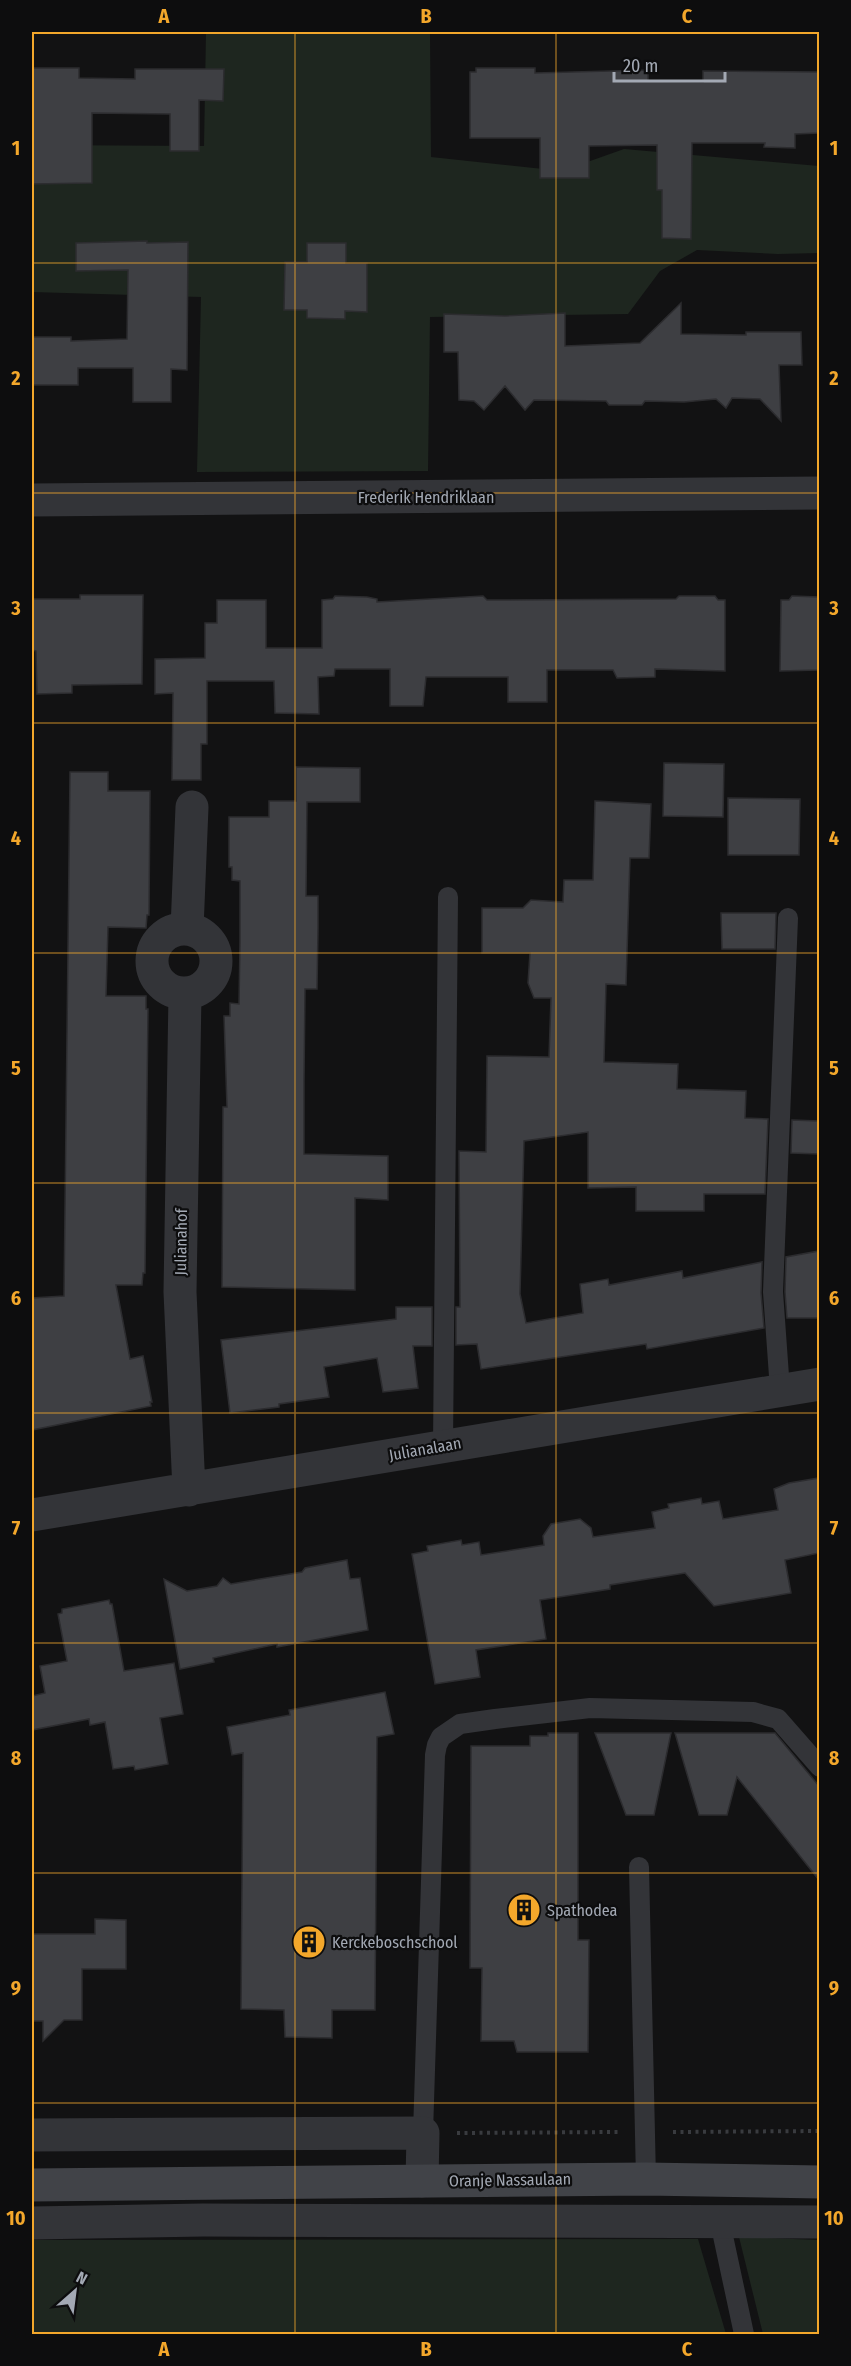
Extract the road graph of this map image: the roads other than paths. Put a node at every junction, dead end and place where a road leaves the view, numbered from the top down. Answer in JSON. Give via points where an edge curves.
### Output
{"nodes":[{"id":1,"x":819,"y":493,"type":"edge"},
{"id":2,"x":32,"y":500,"type":"edge"},
{"id":3,"x":192,"y":807,"type":"dead end"},
{"id":4,"x":448,"y":897,"type":"dead end"},
{"id":5,"x":788,"y":918,"type":"dead end"},
{"id":6,"x":188,"y":929,"type":"junction"},
{"id":7,"x":185,"y":994,"type":"junction"},
{"id":8,"x":819,"y":1384,"type":"edge"},
{"id":9,"x":780,"y":1390,"type":"junction"},
{"id":10,"x":443,"y":1446,"type":"junction"},
{"id":11,"x":189,"y":1490,"type":"junction"},
{"id":12,"x":32,"y":1515,"type":"edge"},
{"id":13,"x":819,"y":1767,"type":"edge"},
{"id":14,"x":639,"y":1867,"type":"dead end"},
{"id":15,"x":423,"y":2133,"type":"junction"},
{"id":16,"x":32,"y":2135,"type":"edge"},
{"id":17,"x":646,"y":2179,"type":"junction"},
{"id":18,"x":422,"y":2181,"type":"junction"},
{"id":19,"x":819,"y":2182,"type":"edge"},
{"id":20,"x":201,"y":2183,"type":"junction"},
{"id":21,"x":32,"y":2185,"type":"edge"},
{"id":22,"x":203,"y":2220,"type":"junction"},
{"id":23,"x":720,"y":2222,"type":"junction"},
{"id":24,"x":819,"y":2222,"type":"edge"},
{"id":25,"x":32,"y":2223,"type":"edge"},
{"id":26,"x":744,"y":2334,"type":"edge"}],
"edges":[{"from":1,"to":2,"type":"street","name":"Frederik Hendriklaan"},
{"from":3,"to":6,"type":"street"},
{"from":4,"to":10,"type":"lane"},
{"from":5,"to":9,"type":"lane","via":[[773,1292]]},
{"from":6,"to":7,"type":"street","via":[[207,938],[216,957],[212,978],[204,987]]},
{"from":6,"to":7,"type":"street","via":[[159,940],[152,959],[153,969],[164,987]]},
{"from":7,"to":11,"type":"street","name":"Julianahof","via":[[180,1292]]},
{"from":8,"to":9,"type":"street","name":"Julianalaan"},
{"from":9,"to":10,"type":"street","name":"Julianalaan"},
{"from":10,"to":11,"type":"street","name":"Julianalaan"},
{"from":11,"to":12,"type":"street","name":"Julianalaan"},
{"from":13,"to":15,"type":"lane","via":[[778,1719],[753,1712],[590,1708],[460,1724],[441,1737],[435,1755]]},
{"from":14,"to":17,"type":"lane"},
{"from":15,"to":16,"type":"street"},
{"from":15,"to":18,"type":"street"},
{"from":17,"to":18,"type":"street","name":"Oranje Nassaulaan"},
{"from":17,"to":19,"type":"street","name":"Oranje Nassaulaan"},
{"from":18,"to":20,"type":"street","name":"Oranje Nassaulaan"},
{"from":20,"to":21,"type":"street","name":"Oranje Nassaulaan"},
{"from":20,"to":22,"type":"street"},
{"from":22,"to":23,"type":"street"},
{"from":22,"to":25,"type":"street"},
{"from":23,"to":24,"type":"street"},
{"from":23,"to":26,"type":"lane"}]}
